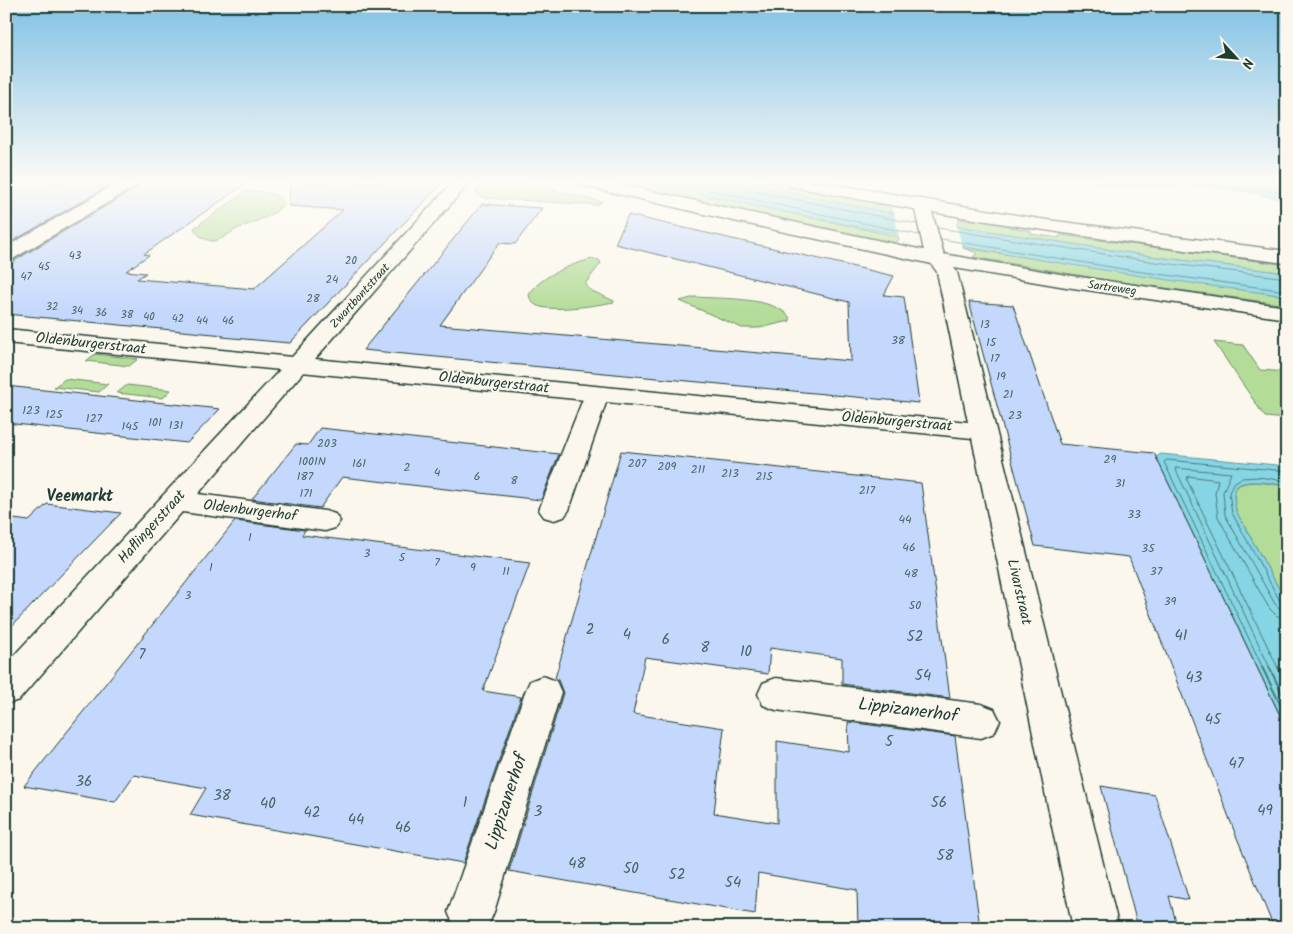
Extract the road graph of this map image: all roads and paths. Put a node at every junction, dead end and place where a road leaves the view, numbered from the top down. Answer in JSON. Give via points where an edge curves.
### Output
{"nodes":[{"id":1,"x":56,"y":226,"type":"edge"},
{"id":2,"x":423,"y":226,"type":"edge"},
{"id":3,"x":786,"y":226,"type":"edge"},
{"id":4,"x":928,"y":226,"type":"edge"},
{"id":5,"x":1040,"y":226,"type":"edge"},
{"id":6,"x":935,"y":253,"type":"junction"},
{"id":7,"x":6,"y":255,"type":"edge"},
{"id":8,"x":1287,"y":257,"type":"edge"},
{"id":9,"x":1287,"y":308,"type":"edge"},
{"id":10,"x":1287,"y":313,"type":"edge"},
{"id":11,"x":6,"y":336,"type":"edge"},
{"id":12,"x":298,"y":364,"type":"junction"},
{"id":13,"x":597,"y":394,"type":"junction"},
{"id":14,"x":981,"y":430,"type":"junction"},
{"id":15,"x":175,"y":501,"type":"junction"},
{"id":16,"x":554,"y":510,"type":"dead end"},
{"id":17,"x":326,"y":521,"type":"dead end"},
{"id":18,"x":6,"y":689,"type":"edge"},
{"id":19,"x":543,"y":692,"type":"dead end"},
{"id":20,"x":776,"y":694,"type":"dead end"},
{"id":21,"x":981,"y":720,"type":"dead end"},
{"id":22,"x":471,"y":912,"type":"dead end"},
{"id":23,"x":1096,"y":928,"type":"edge"}],
"edges":[{"from":1,"to":7,"type":"street"},
{"from":2,"to":12,"type":"street","name":"Zwartbontstraat"},
{"from":3,"to":6,"type":"street","name":"Sartreweg"},
{"from":4,"to":6,"type":"street"},
{"from":5,"to":8,"type":"street"},
{"from":6,"to":9,"type":"street"},
{"from":6,"to":10,"type":"street","name":"Sartreweg","via":[[1066,281]]},
{"from":6,"to":14,"type":"street","name":"Livarstraat","via":[[946,272]]},
{"from":11,"to":12,"type":"street","name":"Oldenburgerstraat"},
{"from":12,"to":13,"type":"street","name":"Oldenburgerstraat"},
{"from":12,"to":15,"type":"street","name":"Haflingerstraat"},
{"from":13,"to":14,"type":"street","name":"Oldenburgerstraat"},
{"from":13,"to":16,"type":"street"},
{"from":14,"to":23,"type":"street","name":"Livarstraat"},
{"from":15,"to":17,"type":"street","name":"Oldenburgerhof"},
{"from":15,"to":18,"type":"street","name":"Haflingerstraat"},
{"from":19,"to":22,"type":"street","name":"Lippizanerhof"},
{"from":20,"to":21,"type":"street","name":"Lippizanerhof"}]}
